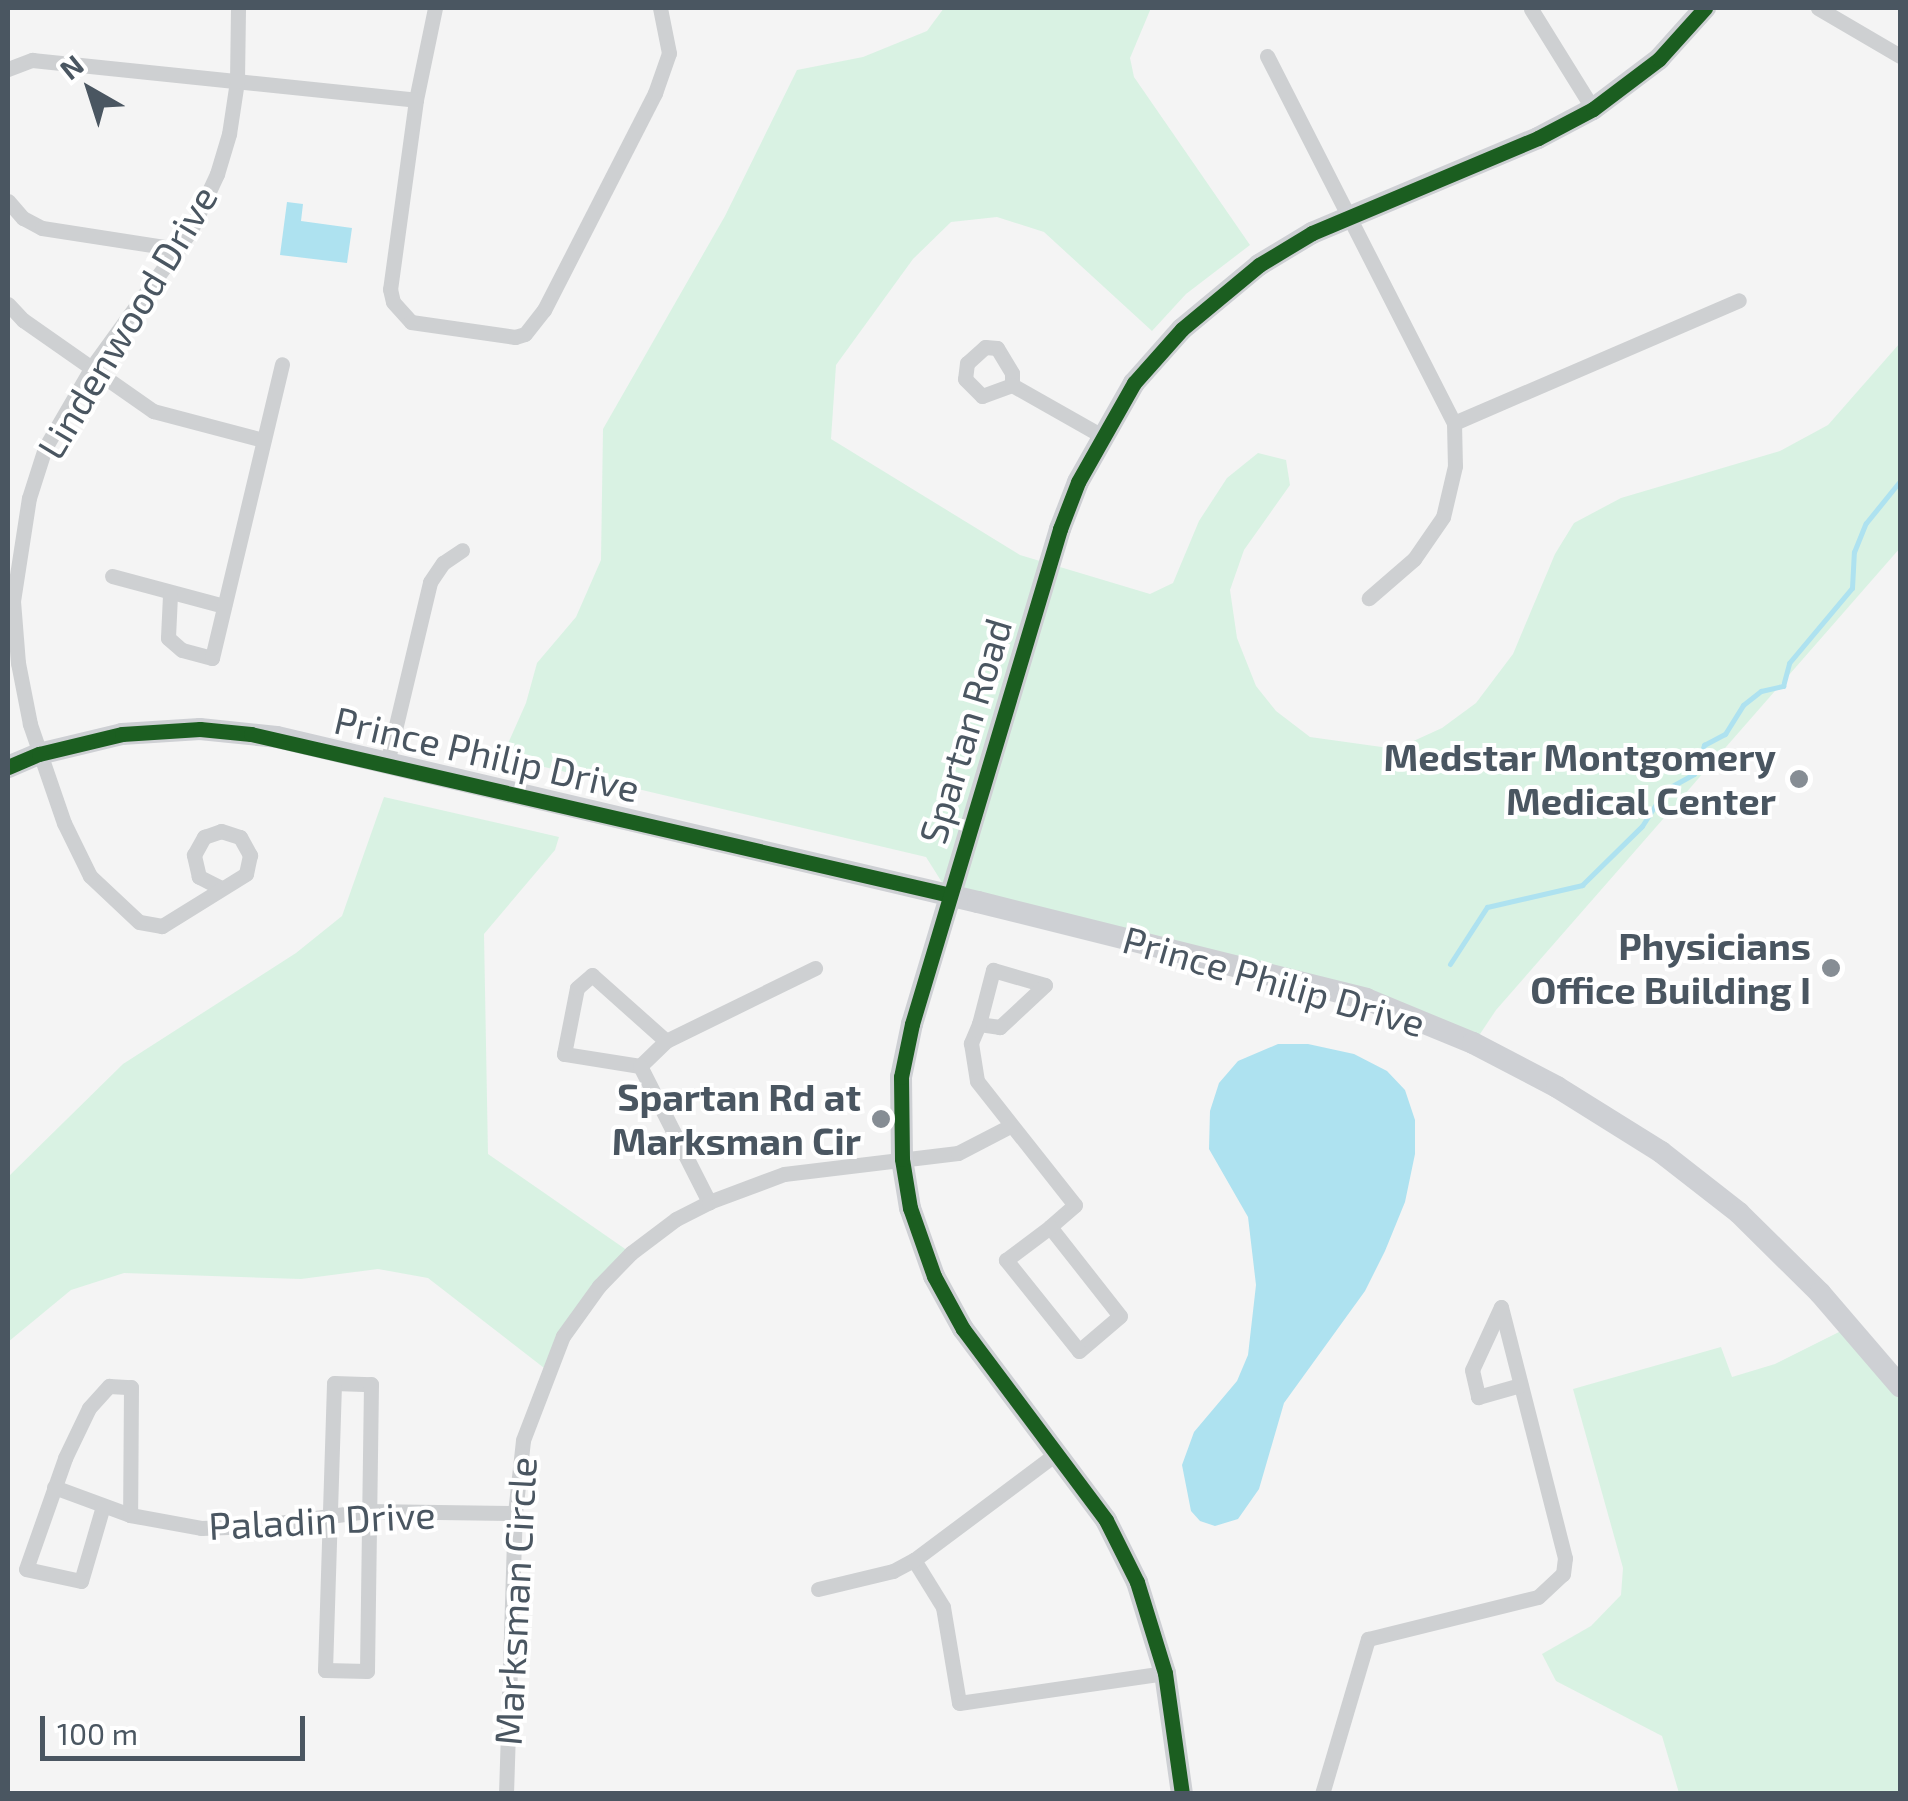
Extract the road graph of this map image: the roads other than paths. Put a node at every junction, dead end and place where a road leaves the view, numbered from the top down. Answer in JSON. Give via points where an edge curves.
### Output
{"nodes":[{"id":1,"x":238,"y":8,"type":"edge"},
{"id":2,"x":435,"y":8,"type":"edge"},
{"id":3,"x":660,"y":8,"type":"edge"},
{"id":4,"x":1705,"y":8,"type":"edge"},
{"id":5,"x":1818,"y":8,"type":"edge"},
{"id":6,"x":1532,"y":9,"type":"edge"},
{"id":7,"x":1268,"y":56,"type":"dead end"},
{"id":8,"x":1900,"y":56,"type":"edge"},
{"id":9,"x":8,"y":69,"type":"edge"},
{"id":10,"x":236,"y":80,"type":"junction"},
{"id":11,"x":416,"y":100,"type":"junction"},
{"id":12,"x":1593,"y":109,"type":"junction"},
{"id":13,"x":8,"y":200,"type":"edge"},
{"id":14,"x":1350,"y":216,"type":"junction"},
{"id":15,"x":178,"y":249,"type":"junction"},
{"id":16,"x":1739,"y":300,"type":"dead end"},
{"id":17,"x":8,"y":304,"type":"edge"},
{"id":18,"x":282,"y":364,"type":"dead end"},
{"id":19,"x":92,"y":367,"type":"junction"},
{"id":20,"x":1012,"y":386,"type":"dead end"},
{"id":21,"x":1454,"y":424,"type":"junction"},
{"id":22,"x":1102,"y":436,"type":"junction"},
{"id":23,"x":263,"y":440,"type":"junction"},
{"id":24,"x":462,"y":550,"type":"dead end"},
{"id":25,"x":112,"y":576,"type":"dead end"},
{"id":26,"x":170,"y":595,"type":"junction"},
{"id":27,"x":1369,"y":598,"type":"dead end"},
{"id":28,"x":224,"y":606,"type":"junction"},
{"id":29,"x":39,"y":754,"type":"junction"},
{"id":30,"x":387,"y":763,"type":"junction"},
{"id":31,"x":8,"y":767,"type":"edge"},
{"id":32,"x":221,"y":888,"type":"dead end"},
{"id":33,"x":950,"y":895,"type":"junction"},
{"id":34,"x":815,"y":968,"type":"dead end"},
{"id":35,"x":979,"y":1024,"type":"junction"},
{"id":36,"x":666,"y":1041,"type":"junction"},
{"id":37,"x":640,"y":1066,"type":"junction"},
{"id":38,"x":1010,"y":1126,"type":"junction"},
{"id":39,"x":902,"y":1159,"type":"junction"},
{"id":40,"x":709,"y":1202,"type":"junction"},
{"id":41,"x":1050,"y":1227,"type":"junction"},
{"id":42,"x":1520,"y":1385,"type":"junction"},
{"id":43,"x":1900,"y":1386,"type":"edge"},
{"id":44,"x":1057,"y":1453,"type":"junction"},
{"id":45,"x":54,"y":1487,"type":"junction"},
{"id":46,"x":103,"y":1506,"type":"junction"},
{"id":47,"x":367,"y":1511,"type":"junction"},
{"id":48,"x":515,"y":1513,"type":"junction"},
{"id":49,"x":130,"y":1514,"type":"junction"},
{"id":50,"x":328,"y":1514,"type":"junction"},
{"id":51,"x":914,"y":1560,"type":"junction"},
{"id":52,"x":818,"y":1590,"type":"dead end"},
{"id":53,"x":1165,"y":1672,"type":"junction"},
{"id":54,"x":506,"y":1794,"type":"edge"},
{"id":55,"x":1182,"y":1794,"type":"edge"},
{"id":56,"x":1322,"y":1794,"type":"edge"}],
"edges":[{"from":1,"to":10,"type":"street","name":"Lindenwood Drive"},
{"from":2,"to":11,"type":"street"},
{"from":3,"to":11,"type":"street","via":[[669,42],[665,71],[526,334],[496,336],[411,322],[393,302]]},
{"from":4,"to":12,"type":"street","name":"Spartan Road","via":[[1658,59]]},
{"from":5,"to":8,"type":"street"},
{"from":6,"to":12,"type":"street"},
{"from":7,"to":14,"type":"street"},
{"from":9,"to":10,"type":"street","via":[[32,60]]},
{"from":10,"to":11,"type":"street"},
{"from":10,"to":15,"type":"street","name":"Lindenwood Drive","via":[[217,174]]},
{"from":12,"to":14,"type":"street","name":"Spartan Road"},
{"from":13,"to":15,"type":"street","via":[[42,228]]},
{"from":14,"to":21,"type":"street"},
{"from":14,"to":22,"type":"street","name":"Spartan Road","via":[[1219,294],[1157,354]]},
{"from":15,"to":19,"type":"street","name":"Lindenwood Drive"},
{"from":16,"to":21,"type":"street"},
{"from":17,"to":19,"type":"street"},
{"from":18,"to":23,"type":"street"},
{"from":19,"to":23,"type":"street","via":[[153,411]]},
{"from":19,"to":29,"type":"street","name":"Lindenwood Drive","via":[[45,448],[17,554],[18,663]]},
{"from":20,"to":22,"type":"street"},
{"from":21,"to":27,"type":"street","via":[[1455,466],[1443,517],[1414,560]]},
{"from":22,"to":33,"type":"street","name":"Spartan Road","via":[[1060,529]]},
{"from":23,"to":28,"type":"street"},
{"from":24,"to":30,"type":"street","via":[[430,582]]},
{"from":25,"to":26,"type":"street"},
{"from":26,"to":28,"type":"street"},
{"from":26,"to":28,"type":"street","via":[[168,638],[212,658]]},
{"from":29,"to":30,"type":"street","name":"Prince Philip Drive","via":[[122,734],[200,729]]},
{"from":29,"to":31,"type":"street","name":"Prince Philip Drive"},
{"from":29,"to":32,"type":"street","name":"Lindenwood Drive","via":[[81,862],[128,915],[162,926]]},
{"from":30,"to":33,"type":"street","name":"Prince Philip Drive"},
{"from":33,"to":39,"type":"street","name":"Spartan Road","via":[[902,1077]]},
{"from":33,"to":43,"type":"street","name":"Prince Philip Drive","via":[[1287,976],[1474,1042],[1661,1152],[1739,1212]]},
{"from":34,"to":36,"type":"street"},
{"from":35,"to":35,"type":"street","via":[[994,970],[1045,985],[1000,1027]]},
{"from":35,"to":38,"type":"street","via":[[971,1043],[977,1080]]},
{"from":36,"to":37,"type":"street"},
{"from":36,"to":37,"type":"street","via":[[592,974],[577,988],[564,1054]]},
{"from":37,"to":40,"type":"street"},
{"from":38,"to":39,"type":"street","name":"Marksman Circle","via":[[958,1153]]},
{"from":38,"to":41,"type":"street","via":[[1075,1205]]},
{"from":39,"to":40,"type":"street","name":"Marksman Circle","via":[[784,1174]]},
{"from":39,"to":44,"type":"street","name":"Spartan Road","via":[[910,1208],[934,1276],[963,1329]]},
{"from":40,"to":48,"type":"street","name":"Marksman Circle","via":[[631,1253],[562,1336],[532,1408]]},
{"from":41,"to":41,"type":"street","via":[[1120,1316],[1079,1351],[1006,1260]]},
{"from":42,"to":42,"type":"street","via":[[1478,1397],[1472,1370],[1501,1307]]},
{"from":42,"to":56,"type":"street","via":[[1565,1558],[1563,1574],[1538,1597],[1368,1639]]},
{"from":44,"to":51,"type":"street"},
{"from":44,"to":53,"type":"street","name":"Spartan Road","via":[[1106,1520],[1137,1582]]},
{"from":45,"to":46,"type":"street","name":"Paladin Drive"},
{"from":45,"to":46,"type":"street","via":[[26,1569],[81,1581]]},
{"from":45,"to":49,"type":"street","via":[[89,1408],[109,1386],[132,1388]]},
{"from":46,"to":49,"type":"street","name":"Paladin Drive"},
{"from":47,"to":48,"type":"street","name":"Paladin Drive"},
{"from":47,"to":50,"type":"street","name":"Paladin Drive"},
{"from":47,"to":50,"type":"street","via":[[371,1384],[334,1383]]},
{"from":47,"to":50,"type":"street","via":[[367,1671],[325,1670]]},
{"from":48,"to":54,"type":"street","name":"Marksman Circle"},
{"from":49,"to":50,"type":"street","name":"Paladin Drive","via":[[201,1528]]},
{"from":51,"to":52,"type":"street","via":[[894,1572]]},
{"from":51,"to":53,"type":"street","via":[[944,1607],[959,1703]]},
{"from":53,"to":55,"type":"street","name":"Spartan Road"}]}
